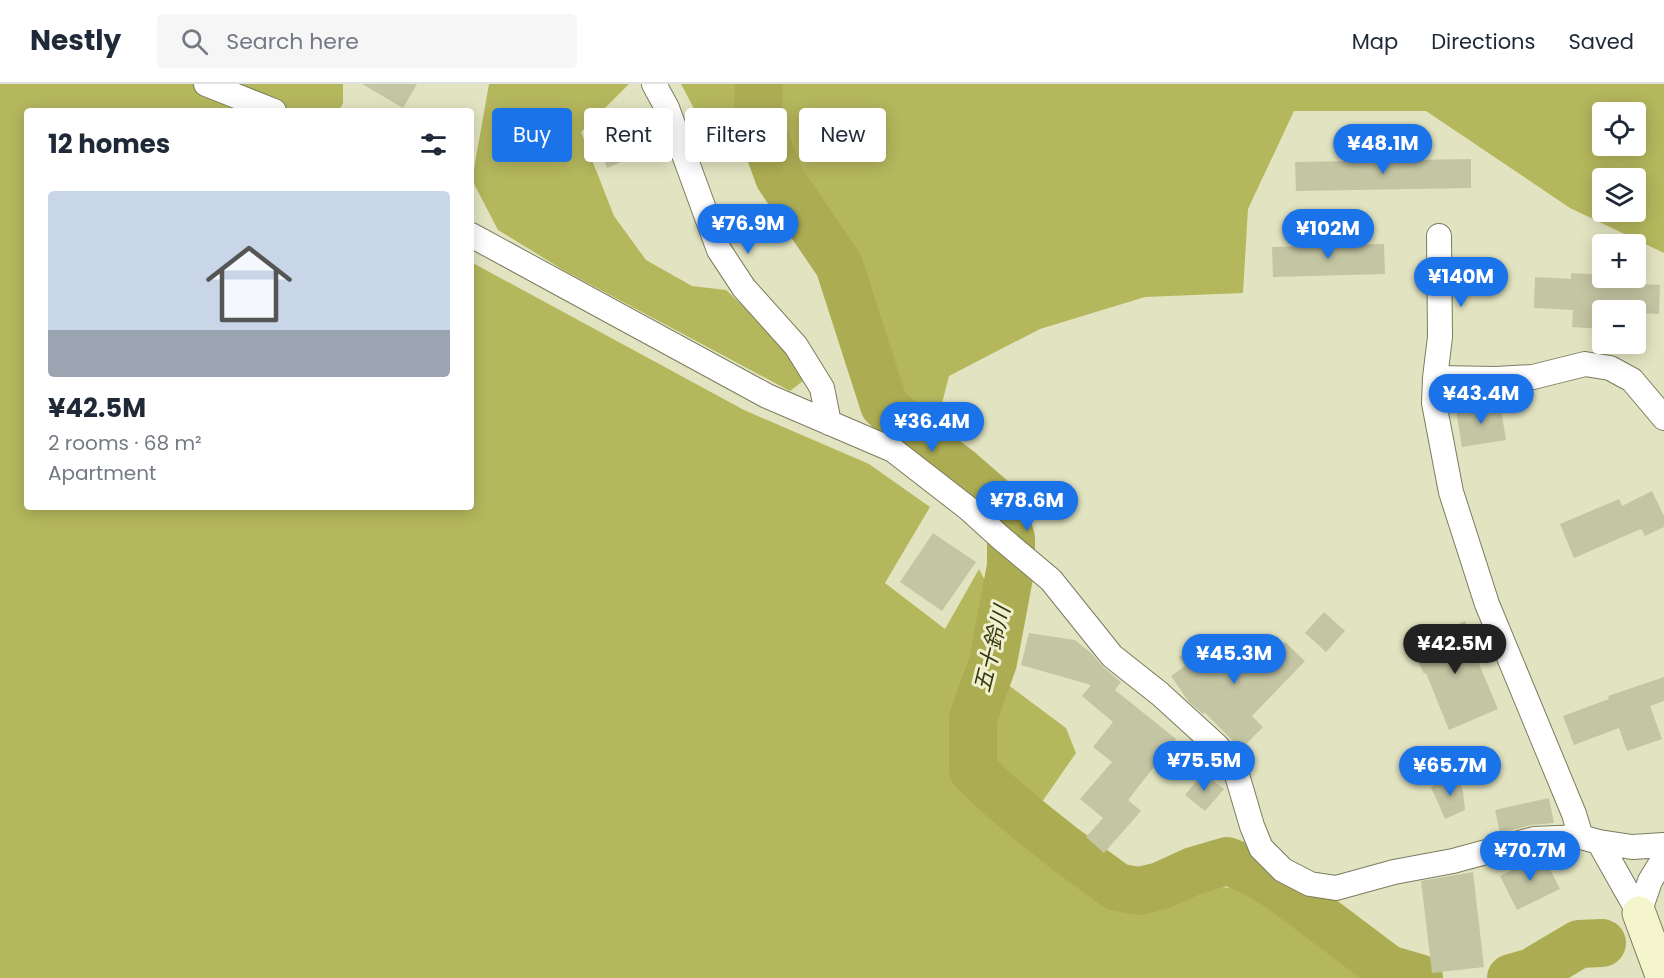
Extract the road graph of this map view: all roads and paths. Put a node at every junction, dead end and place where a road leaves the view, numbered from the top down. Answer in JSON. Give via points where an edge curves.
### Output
{"nodes":[{"id":1,"x":206,"y":84,"type":"edge"},
{"id":2,"x":654,"y":84,"type":"edge"},
{"id":3,"x":266,"y":108,"type":"edge"},
{"id":4,"x":1439,"y":236,"type":"dead end"},
{"id":5,"x":474,"y":237,"type":"edge"},
{"id":6,"x":1435,"y":378,"type":"junction"},
{"id":7,"x":1664,"y":417,"type":"edge"},
{"id":8,"x":829,"y":423,"type":"junction"},
{"id":9,"x":1590,"y":840,"type":"junction"},
{"id":10,"x":1664,"y":845,"type":"edge"},
{"id":11,"x":1664,"y":858,"type":"edge"},
{"id":12,"x":1639,"y":913,"type":"junction"},
{"id":13,"x":1663,"y":978,"type":"edge"}],
"edges":[{"from":1,"to":3,"type":"street"},
{"from":2,"to":8,"type":"street","via":[[667,108],[719,250],[744,288],[796,346],[822,388]]},
{"from":4,"to":6,"type":"street","via":[[1440,337]]},
{"from":5,"to":8,"type":"street","via":[[767,396]]},
{"from":6,"to":7,"type":"street","via":[[1533,377],[1594,365],[1610,368],[1632,380]]},
{"from":6,"to":9,"type":"street","via":[[1434,403],[1451,492],[1487,604],[1574,814]]},
{"from":8,"to":9,"type":"street","via":[[893,450],[969,508],[1051,579],[1113,656],[1217,746],[1237,775],[1261,849],[1282,870],[1310,884],[1336,888],[1534,839]]},
{"from":9,"to":10,"type":"street","via":[[1632,847]]},
{"from":9,"to":12,"type":"street"},
{"from":11,"to":12,"type":"street","via":[[1650,881]]},
{"from":12,"to":13,"type":"street"}]}
